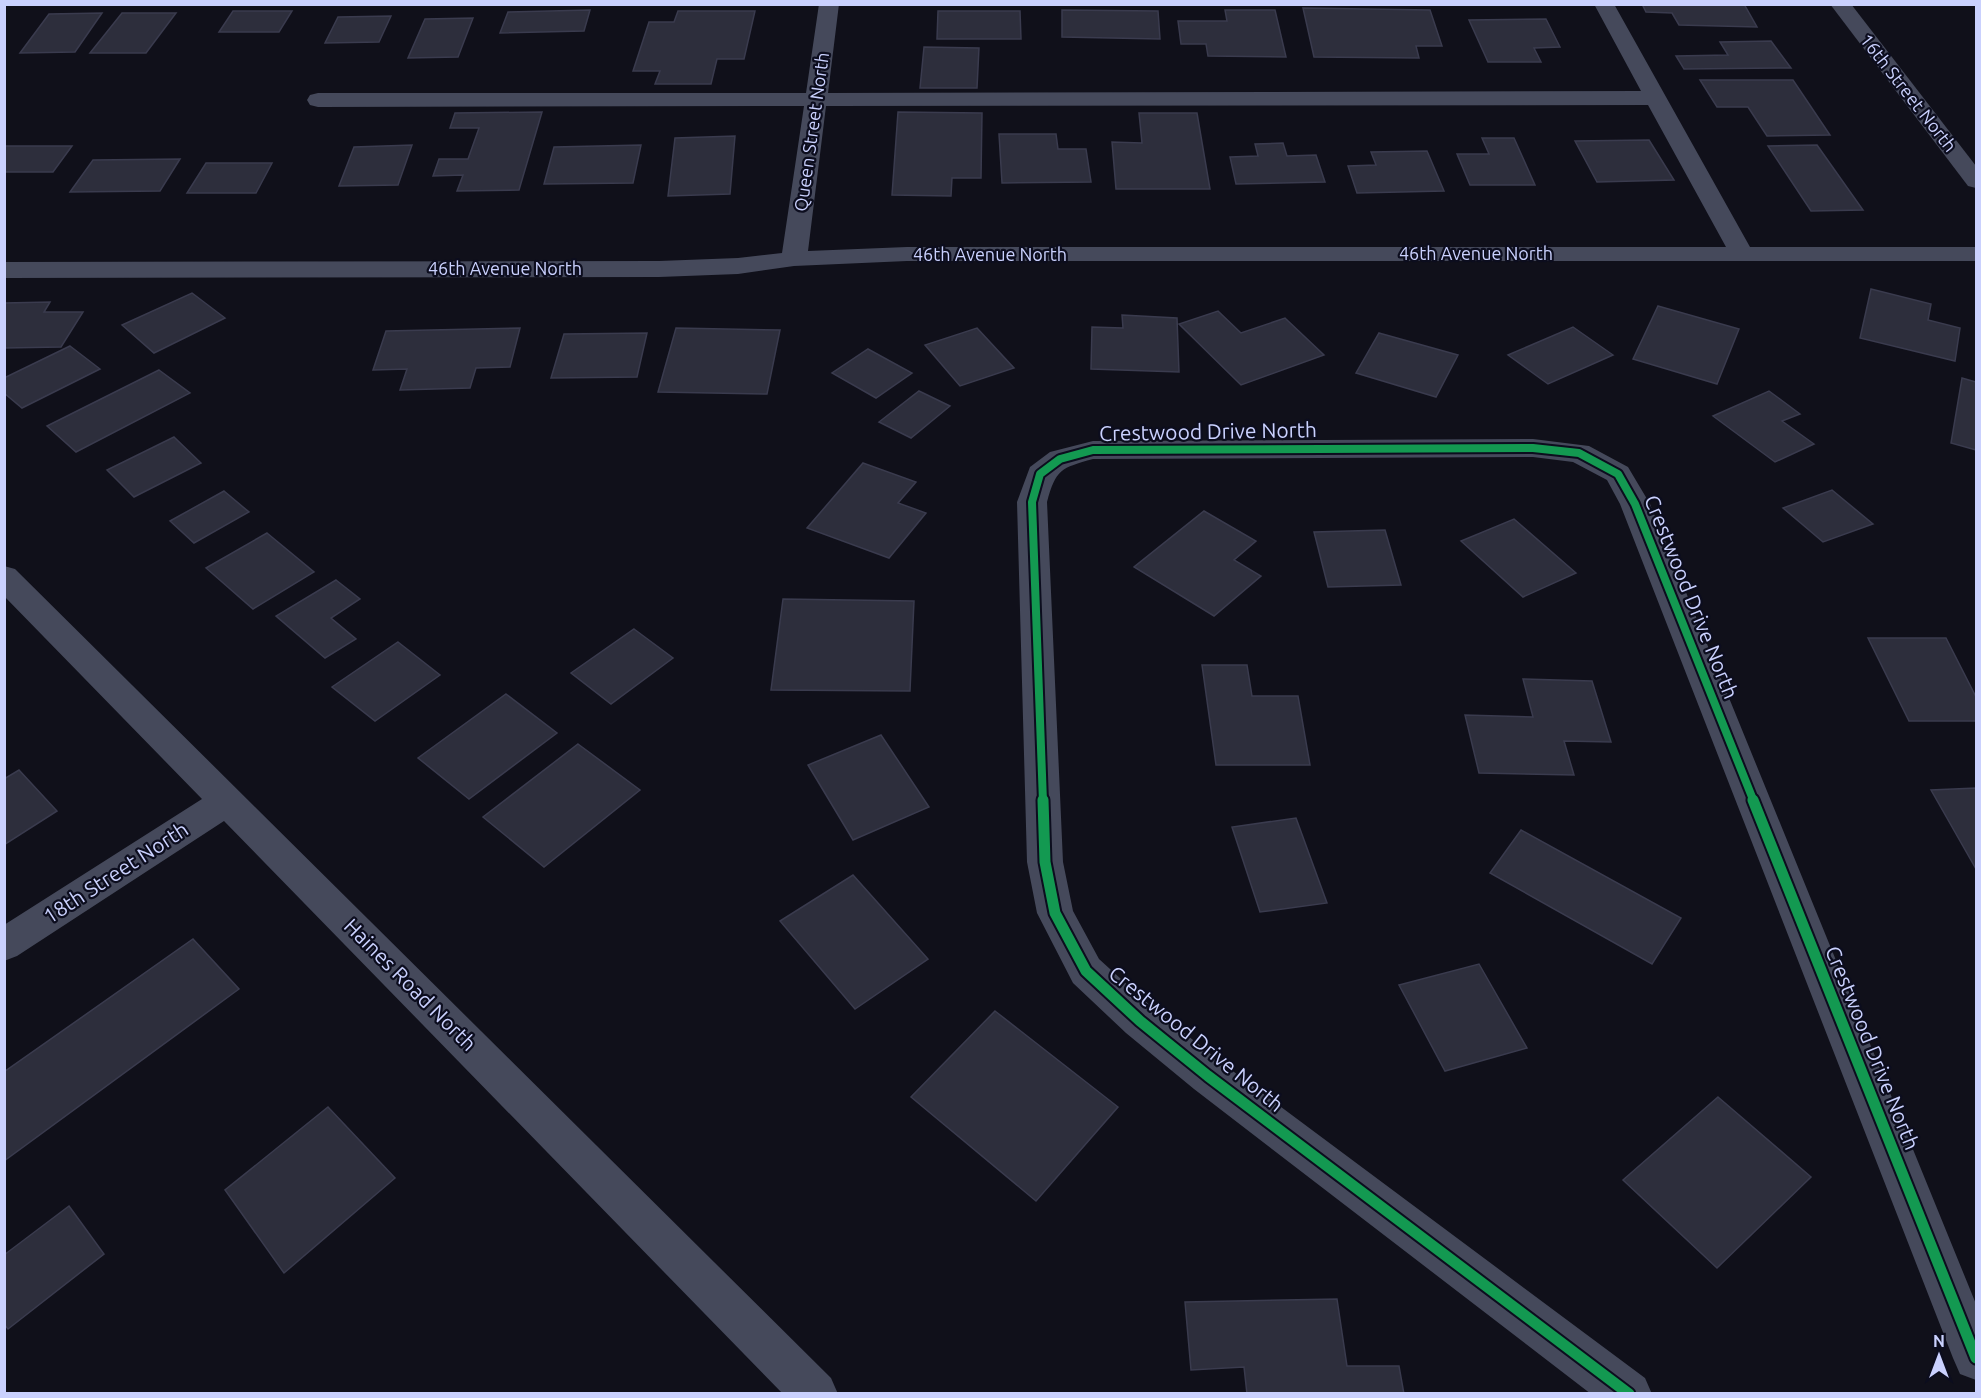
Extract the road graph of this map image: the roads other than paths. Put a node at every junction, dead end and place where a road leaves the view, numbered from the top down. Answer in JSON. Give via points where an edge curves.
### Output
{"nodes":[{"id":1,"x":829,"y":4,"type":"edge"},
{"id":2,"x":1604,"y":4,"type":"edge"},
{"id":3,"x":1840,"y":4,"type":"edge"},
{"id":4,"x":816,"y":98,"type":"junction"},
{"id":5,"x":1656,"y":98,"type":"junction"},
{"id":6,"x":318,"y":100,"type":"dead end"},
{"id":7,"x":1977,"y":181,"type":"edge"},
{"id":8,"x":1742,"y":255,"type":"junction"},
{"id":9,"x":1977,"y":255,"type":"edge"},
{"id":10,"x":794,"y":259,"type":"junction"},
{"id":11,"x":4,"y":270,"type":"edge"},
{"id":12,"x":4,"y":577,"type":"edge"},
{"id":13,"x":227,"y":801,"type":"junction"},
{"id":14,"x":4,"y":945,"type":"edge"},
{"id":15,"x":1977,"y":1358,"type":"edge"},
{"id":16,"x":815,"y":1394,"type":"edge"},
{"id":17,"x":1629,"y":1394,"type":"edge"}],
"edges":[{"from":1,"to":4,"type":"street","name":"Queen Street North"},
{"from":2,"to":5,"type":"street"},
{"from":3,"to":7,"type":"street","name":"16th Street North"},
{"from":4,"to":5,"type":"street"},
{"from":4,"to":6,"type":"street"},
{"from":4,"to":10,"type":"street","name":"Queen Street North"},
{"from":5,"to":8,"type":"street"},
{"from":8,"to":9,"type":"street","name":"46th Avenue North"},
{"from":8,"to":10,"type":"street","name":"46th Avenue North","via":[[907,255]]},
{"from":10,"to":11,"type":"street","name":"46th Avenue North","via":[[658,269]]},
{"from":12,"to":13,"type":"street","name":"Haines Road North"},
{"from":13,"to":14,"type":"street","name":"18th Street North"},
{"from":13,"to":16,"type":"street","name":"Haines Road North"},
{"from":15,"to":17,"type":"street","name":"Crestwood Drive North","via":[[1635,504],[1618,474],[1579,453],[1533,448],[1093,450],[1060,459],[1040,474],[1032,502],[1044,862],[1055,913],[1086,971],[1208,1076]]}]}
